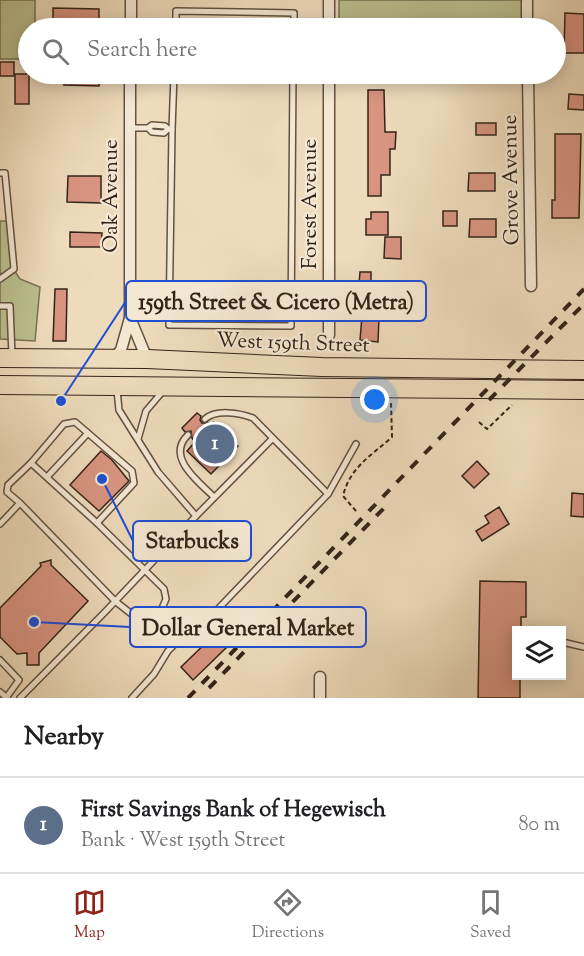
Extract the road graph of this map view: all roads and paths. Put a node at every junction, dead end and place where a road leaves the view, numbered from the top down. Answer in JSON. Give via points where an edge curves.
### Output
{"nodes":[{"id":1,"x":131,"y":0,"type":"edge"},
{"id":2,"x":329,"y":0,"type":"edge"},
{"id":3,"x":527,"y":0,"type":"edge"},
{"id":4,"x":131,"y":18,"type":"edge"},
{"id":5,"x":176,"y":18,"type":"edge"},
{"id":6,"x":294,"y":18,"type":"edge"},
{"id":7,"x":329,"y":18,"type":"edge"},
{"id":8,"x":527,"y":18,"type":"edge"},
{"id":9,"x":130,"y":84,"type":"edge"},
{"id":10,"x":173,"y":84,"type":"edge"},
{"id":11,"x":293,"y":84,"type":"edge"},
{"id":12,"x":329,"y":84,"type":"edge"},
{"id":13,"x":528,"y":84,"type":"edge"},
{"id":14,"x":130,"y":128,"type":"junction"},
{"id":15,"x":170,"y":129,"type":"junction"},
{"id":16,"x":2,"y":173,"type":"edge"},
{"id":17,"x":0,"y":279,"type":"edge"},
{"id":18,"x":531,"y":286,"type":"dead end"},
{"id":19,"x":0,"y":306,"type":"edge"},
{"id":20,"x":130,"y":318,"type":"junction"},
{"id":21,"x":329,"y":335,"type":"dead end"},
{"id":22,"x":6,"y":358,"type":"edge"},
{"id":23,"x":114,"y":358,"type":"junction"},
{"id":24,"x":147,"y":359,"type":"junction"},
{"id":25,"x":584,"y":370,"type":"edge"},
{"id":26,"x":0,"y":385,"type":"edge"},
{"id":27,"x":117,"y":387,"type":"junction"},
{"id":28,"x":167,"y":387,"type":"junction"},
{"id":29,"x":584,"y":390,"type":"edge"},
{"id":30,"x":517,"y":400,"type":"dead end"},
{"id":31,"x":384,"y":403,"type":"dead end"},
{"id":32,"x":205,"y":419,"type":"dead end"},
{"id":33,"x":479,"y":423,"type":"dead end"},
{"id":34,"x":87,"y":433,"type":"junction"},
{"id":35,"x":188,"y":435,"type":"dead end"},
{"id":36,"x":138,"y":439,"type":"junction"},
{"id":37,"x":272,"y":439,"type":"junction"},
{"id":38,"x":356,"y":444,"type":"dead end"},
{"id":39,"x":31,"y":463,"type":"junction"},
{"id":40,"x":47,"y":477,"type":"junction"},
{"id":41,"x":328,"y":494,"type":"junction"},
{"id":42,"x":214,"y":497,"type":"junction"},
{"id":43,"x":20,"y":503,"type":"junction"},
{"id":44,"x":356,"y":511,"type":"dead end"},
{"id":45,"x":196,"y":516,"type":"junction"},
{"id":46,"x":97,"y":523,"type":"junction"},
{"id":47,"x":0,"y":524,"type":"edge"},
{"id":48,"x":145,"y":570,"type":"junction"},
{"id":49,"x":116,"y":601,"type":"junction"},
{"id":50,"x":566,"y":643,"type":"edge"},
{"id":51,"x":584,"y":647,"type":"edge"},
{"id":52,"x":0,"y":660,"type":"edge"},
{"id":53,"x":320,"y":677,"type":"dead end"},
{"id":54,"x":0,"y":692,"type":"edge"},
{"id":55,"x":7,"y":698,"type":"edge"},
{"id":56,"x":20,"y":698,"type":"edge"},
{"id":57,"x":132,"y":698,"type":"edge"},
{"id":58,"x":320,"y":698,"type":"edge"}],
"edges":[{"from":1,"to":4,"type":"street"},
{"from":2,"to":7,"type":"street"},
{"from":3,"to":8,"type":"street"},
{"from":5,"to":6,"type":"lane","via":[[176,11],[294,13]]},
{"from":9,"to":14,"type":"street","name":"Oak Avenue"},
{"from":10,"to":15,"type":"lane"},
{"from":11,"to":15,"type":"lane","via":[[291,326],[169,325]]},
{"from":12,"to":21,"type":"street","name":"Forest Avenue"},
{"from":13,"to":18,"type":"street","name":"Grove Avenue"},
{"from":14,"to":15,"type":"lane","via":[[164,133]]},
{"from":14,"to":20,"type":"street","name":"Oak Avenue"},
{"from":16,"to":17,"type":"lane","via":[[14,270]]},
{"from":19,"to":22,"type":"lane","via":[[10,306]]},
{"from":20,"to":23,"type":"street","name":"Oak Avenue","via":[[121,350]]},
{"from":20,"to":24,"type":"street","name":"Oak Avenue"},
{"from":22,"to":23,"type":"main road","name":"West 159th Street"},
{"from":23,"to":24,"type":"main road","name":"West 159th Street"},
{"from":24,"to":25,"type":"main road","name":"West 159th Street","via":[[322,367]]},
{"from":26,"to":27,"type":"main road","name":"West 159th Street"},
{"from":27,"to":28,"type":"main road","name":"West 159th Street"},
{"from":27,"to":36,"type":"lane","via":[[119,410]]},
{"from":28,"to":29,"type":"main road","name":"West 159th Street"},
{"from":28,"to":36,"type":"lane","via":[[146,411]]},
{"from":30,"to":33,"type":"path","via":[[487,429]]},
{"from":31,"to":44,"type":"path","via":[[391,403],[392,437],[353,472],[346,484],[344,496]]},
{"from":32,"to":37,"type":"lane","via":[[216,413],[244,414],[253,418]]},
{"from":34,"to":39,"type":"lane","via":[[75,422],[64,424]]},
{"from":34,"to":40,"type":"lane"},
{"from":34,"to":46,"type":"lane","via":[[135,476],[134,483]]},
{"from":35,"to":42,"type":"lane","via":[[180,445],[180,457]]},
{"from":36,"to":45,"type":"lane","via":[[158,472]]},
{"from":37,"to":41,"type":"lane"},
{"from":37,"to":42,"type":"lane"},
{"from":38,"to":41,"type":"lane"},
{"from":39,"to":40,"type":"lane"},
{"from":39,"to":43,"type":"lane","via":[[8,485],[8,492]]},
{"from":40,"to":46,"type":"lane"},
{"from":41,"to":57,"type":"lane","via":[[217,610],[200,620],[168,651]]},
{"from":42,"to":45,"type":"lane"},
{"from":43,"to":47,"type":"lane"},
{"from":43,"to":49,"type":"lane"},
{"from":45,"to":48,"type":"lane"},
{"from":46,"to":48,"type":"lane"},
{"from":48,"to":49,"type":"lane"},
{"from":48,"to":49,"type":"lane","via":[[164,589],[166,599],[160,613],[142,619]]},
{"from":49,"to":56,"type":"lane"},
{"from":50,"to":51,"type":"lane"},
{"from":52,"to":55,"type":"lane","via":[[19,680]]},
{"from":53,"to":58,"type":"street"},
{"from":54,"to":55,"type":"lane"}]}
